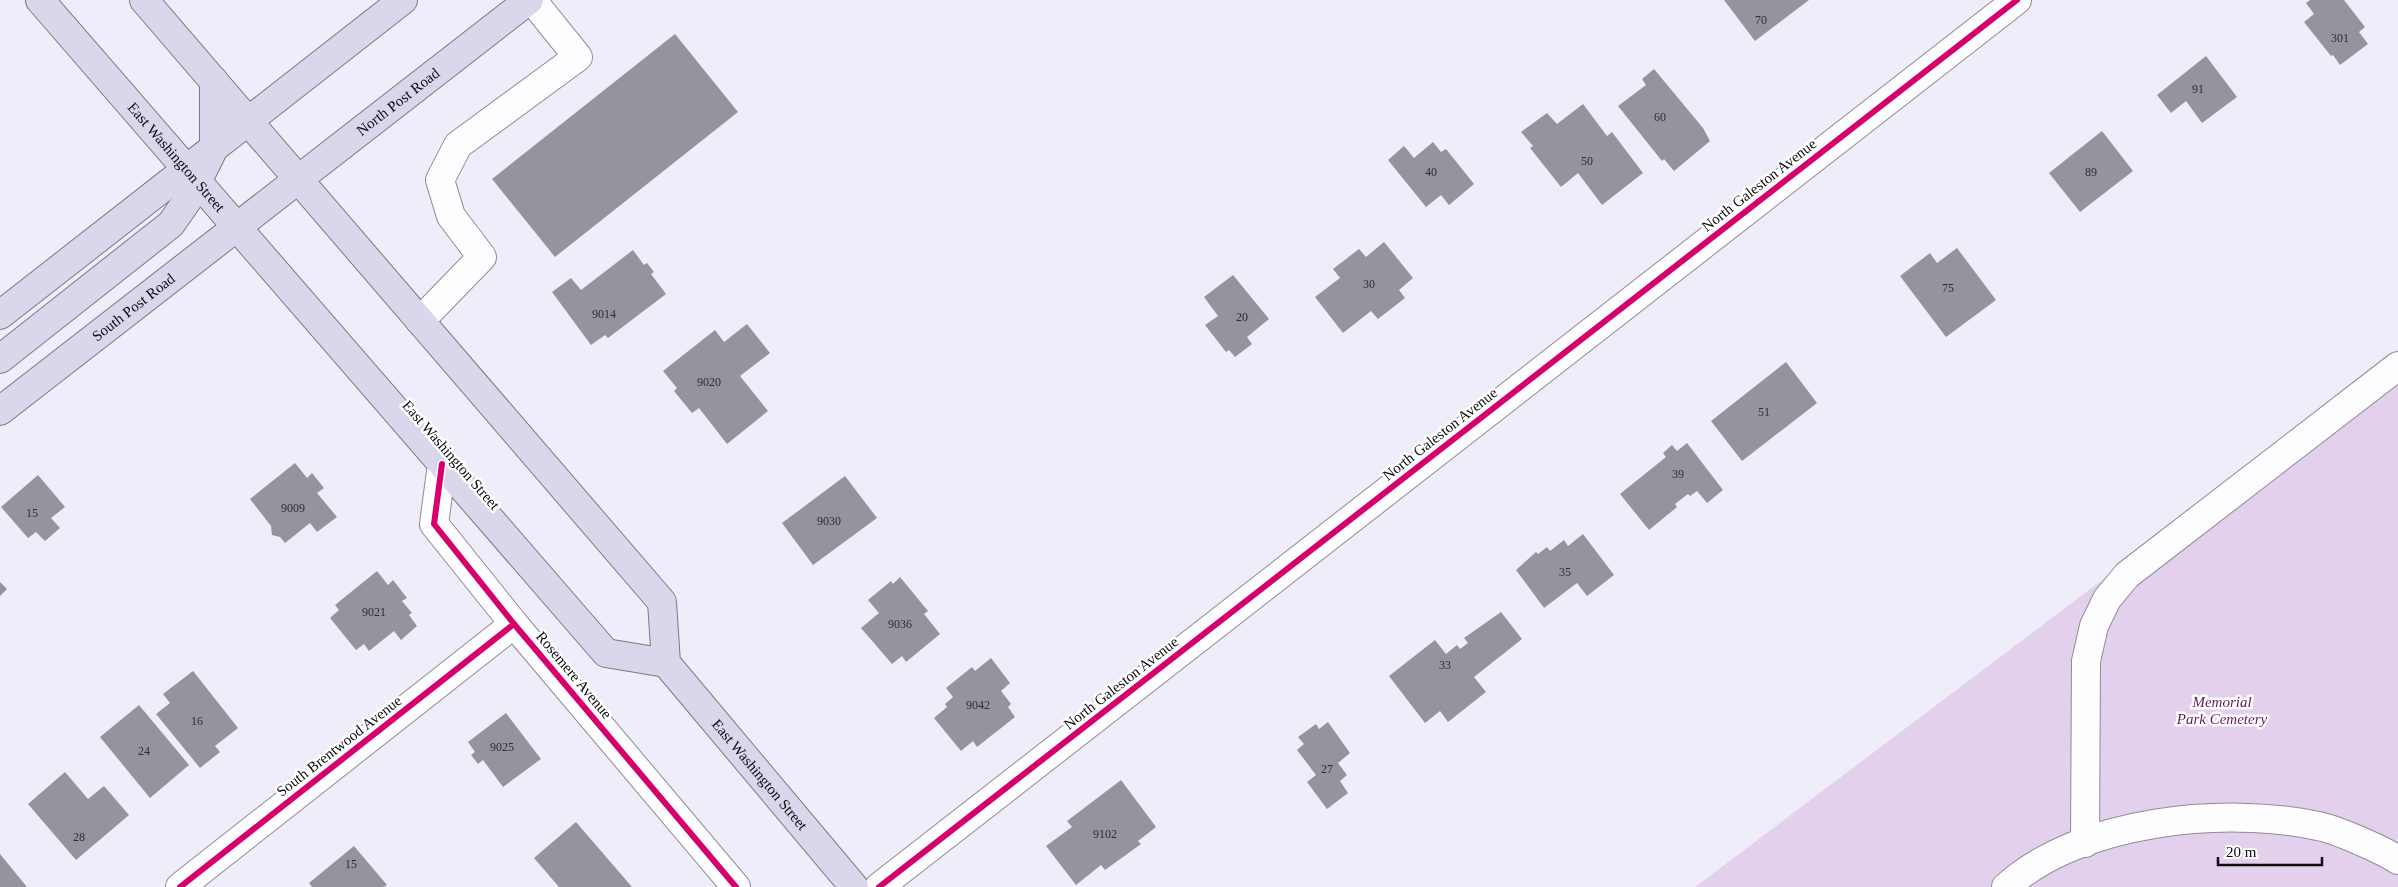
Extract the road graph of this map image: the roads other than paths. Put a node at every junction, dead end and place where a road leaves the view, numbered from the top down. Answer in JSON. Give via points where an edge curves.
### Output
{"nodes":[{"id":1,"x":40,"y":0,"type":"edge"},
{"id":2,"x":144,"y":0,"type":"edge"},
{"id":3,"x":403,"y":0,"type":"edge"},
{"id":4,"x":530,"y":0,"type":"edge"},
{"id":5,"x":2017,"y":0,"type":"edge"},
{"id":6,"x":214,"y":81,"type":"junction"},
{"id":7,"x":248,"y":120,"type":"junction"},
{"id":8,"x":214,"y":148,"type":"junction"},
{"id":9,"x":193,"y":175,"type":"junction"},
{"id":10,"x":299,"y":180,"type":"junction"},
{"id":11,"x":268,"y":204,"type":"joint"},
{"id":12,"x":238,"y":227,"type":"junction"},
{"id":13,"x":0,"y":315,"type":"edge"},
{"id":14,"x":420,"y":321,"type":"junction"},
{"id":15,"x":0,"y":359,"type":"edge"},
{"id":16,"x":2398,"y":366,"type":"edge"},
{"id":17,"x":0,"y":411,"type":"edge"},
{"id":18,"x":442,"y":464,"type":"junction"},
{"id":19,"x":514,"y":624,"type":"junction"},
{"id":20,"x":666,"y":663,"type":"junction"},
{"id":21,"x":2085,"y":843,"type":"junction"},
{"id":22,"x":2398,"y":860,"type":"edge"},
{"id":23,"x":180,"y":887,"type":"edge"},
{"id":24,"x":736,"y":887,"type":"edge"},
{"id":25,"x":854,"y":887,"type":"edge"},
{"id":26,"x":879,"y":887,"type":"edge"},
{"id":27,"x":2006,"y":887,"type":"edge"}],
"edges":[{"from":1,"to":9,"type":"main road","name":"East Washington Street"},
{"from":2,"to":6,"type":"main road"},
{"from":3,"to":7,"type":"main road"},
{"from":4,"to":10,"type":"main road","name":"North Post Road"},
{"from":4,"to":14,"type":"street","via":[[578,57],[458,146],[440,180],[451,216],[482,257]]},
{"from":5,"to":26,"type":"street","name":"North Galeston Avenue"},
{"from":6,"to":7,"type":"main road"},
{"from":6,"to":8,"type":"main road"},
{"from":7,"to":8,"type":"main road"},
{"from":7,"to":10,"type":"main road"},
{"from":8,"to":9,"type":"main road"},
{"from":9,"to":12,"type":"main road","name":"East Washington Street"},
{"from":9,"to":13,"type":"main road"},
{"from":9,"to":15,"type":"main road","via":[[172,224]]},
{"from":10,"to":11,"type":"main road","name":"North Post Road"},
{"from":10,"to":14,"type":"main road"},
{"from":11,"to":12,"type":"main road","name":"South Post Road"},
{"from":12,"to":17,"type":"main road","name":"South Post Road"},
{"from":12,"to":18,"type":"main road","name":"East Washington Street"},
{"from":14,"to":20,"type":"main road","via":[[662,602]]},
{"from":16,"to":21,"type":"street","via":[[2126,575],[2106,599],[2094,626],[2086,661]]},
{"from":18,"to":19,"type":"street","name":"Rosemere Avenue","via":[[434,524]]},
{"from":18,"to":20,"type":"main road","name":"East Washington Street","via":[[606,653]]},
{"from":19,"to":23,"type":"street","name":"South Brentwood Avenue"},
{"from":19,"to":24,"type":"street","name":"Rosemere Avenue"},
{"from":20,"to":25,"type":"main road","name":"East Washington Street"},
{"from":21,"to":22,"type":"street","via":[[2105,835],[2180,819],[2258,818],[2319,826]]},
{"from":21,"to":27,"type":"street","via":[[2057,854]]}]}
